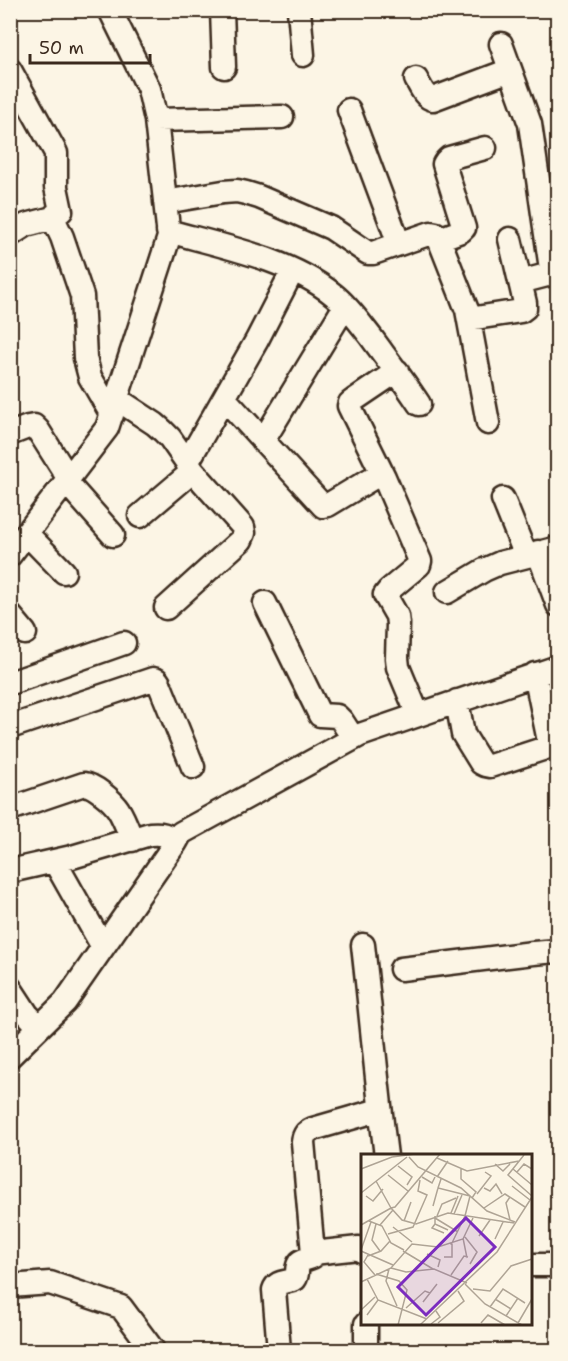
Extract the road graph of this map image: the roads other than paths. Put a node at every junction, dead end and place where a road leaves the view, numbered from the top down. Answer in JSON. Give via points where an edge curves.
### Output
{"nodes":[{"id":1,"x":110,"y":10,"type":"edge"},
{"id":2,"x":222,"y":10,"type":"edge"},
{"id":3,"x":299,"y":10,"type":"edge"},
{"id":4,"x":501,"y":44,"type":"dead end"},
{"id":5,"x":303,"y":55,"type":"dead end"},
{"id":6,"x":224,"y":67,"type":"dead end"},
{"id":7,"x":10,"y":70,"type":"edge"},
{"id":8,"x":510,"y":70,"type":"junction"},
{"id":9,"x":416,"y":79,"type":"dead end"},
{"id":10,"x":349,"y":110,"type":"dead end"},
{"id":11,"x":282,"y":117,"type":"dead end"},
{"id":12,"x":156,"y":120,"type":"junction"},
{"id":13,"x":485,"y":148,"type":"dead end"},
{"id":14,"x":165,"y":202,"type":"junction"},
{"id":15,"x":53,"y":218,"type":"junction"},
{"id":16,"x":168,"y":231,"type":"junction"},
{"id":17,"x":10,"y":235,"type":"edge"},
{"id":18,"x":439,"y":239,"type":"junction"},
{"id":19,"x":510,"y":239,"type":"dead end"},
{"id":20,"x":399,"y":244,"type":"junction"},
{"id":21,"x":293,"y":270,"type":"junction"},
{"id":22,"x":520,"y":282,"type":"junction"},
{"id":23,"x":345,"y":306,"type":"junction"},
{"id":24,"x":469,"y":319,"type":"junction"},
{"id":25,"x":397,"y":371,"type":"junction"},
{"id":26,"x":224,"y":398,"type":"junction"},
{"id":27,"x":419,"y":404,"type":"dead end"},
{"id":28,"x":115,"y":407,"type":"junction"},
{"id":29,"x":488,"y":423,"type":"dead end"},
{"id":30,"x":10,"y":434,"type":"edge"},
{"id":31,"x":263,"y":441,"type":"junction"},
{"id":32,"x":190,"y":467,"type":"junction"},
{"id":33,"x":381,"y":473,"type":"junction"},
{"id":34,"x":67,"y":480,"type":"junction"},
{"id":35,"x":503,"y":499,"type":"dead end"},
{"id":36,"x":140,"y":516,"type":"dead end"},
{"id":37,"x":27,"y":534,"type":"junction"},
{"id":38,"x":113,"y":535,"type":"dead end"},
{"id":39,"x":541,"y":552,"type":"edge"},
{"id":40,"x":10,"y":555,"type":"edge"},
{"id":41,"x":64,"y":572,"type":"dead end"},
{"id":42,"x":447,"y":592,"type":"dead end"},
{"id":43,"x":265,"y":603,"type":"dead end"},
{"id":44,"x":558,"y":605,"type":"edge"},
{"id":45,"x":166,"y":608,"type":"dead end"},
{"id":46,"x":10,"y":615,"type":"edge"},
{"id":47,"x":25,"y":633,"type":"dead end"},
{"id":48,"x":124,"y":643,"type":"dead end"},
{"id":49,"x":558,"y":667,"type":"edge"},
{"id":50,"x":535,"y":674,"type":"junction"},
{"id":51,"x":10,"y":683,"type":"edge"},
{"id":52,"x":457,"y":701,"type":"junction"},
{"id":53,"x":418,"y":715,"type":"junction"},
{"id":54,"x":10,"y":727,"type":"edge"},
{"id":55,"x":353,"y":738,"type":"junction"},
{"id":56,"x":554,"y":745,"type":"edge"},
{"id":57,"x":193,"y":767,"type":"dead end"},
{"id":58,"x":10,"y":809,"type":"edge"},
{"id":59,"x":132,"y":840,"type":"junction"},
{"id":60,"x":176,"y":842,"type":"junction"},
{"id":61,"x":56,"y":862,"type":"junction"},
{"id":62,"x":10,"y":871,"type":"edge"},
{"id":63,"x":363,"y":945,"type":"dead end"},
{"id":64,"x":103,"y":947,"type":"junction"},
{"id":65,"x":558,"y":951,"type":"edge"},
{"id":66,"x":401,"y":969,"type":"dead end"},
{"id":67,"x":10,"y":988,"type":"edge"},
{"id":68,"x":39,"y":1027,"type":"junction"},
{"id":69,"x":10,"y":1056,"type":"edge"},
{"id":70,"x":380,"y":1112,"type":"junction"},
{"id":71,"x":386,"y":1154,"type":"edge"},
{"id":72,"x":361,"y":1250,"type":"edge"},
{"id":73,"x":313,"y":1253,"type":"junction"},
{"id":74,"x":532,"y":1265,"type":"edge"},
{"id":75,"x":558,"y":1265,"type":"edge"},
{"id":76,"x":10,"y":1286,"type":"edge"},
{"id":77,"x":366,"y":1325,"type":"edge"},
{"id":78,"x":153,"y":1350,"type":"edge"},
{"id":79,"x":279,"y":1350,"type":"edge"},
{"id":80,"x":364,"y":1350,"type":"edge"}],
"edges":[{"from":1,"to":12,"type":"street","via":[[146,81]]},
{"from":2,"to":6,"type":"street"},
{"from":3,"to":5,"type":"street"},
{"from":4,"to":8,"type":"street"},
{"from":7,"to":15,"type":"street","via":[[56,153],[61,211]]},
{"from":8,"to":9,"type":"street","via":[[433,99],[429,99]]},
{"from":8,"to":22,"type":"street","via":[[530,124],[551,269],[547,275]]},
{"from":10,"to":20,"type":"street"},
{"from":11,"to":12,"type":"street"},
{"from":12,"to":14,"type":"street"},
{"from":13,"to":18,"type":"street","via":[[446,160],[464,228]]},
{"from":14,"to":16,"type":"street"},
{"from":14,"to":20,"type":"street","via":[[246,192],[331,228],[368,253]]},
{"from":15,"to":17,"type":"street","via":[[26,225]]},
{"from":15,"to":28,"type":"street","via":[[82,296],[87,368]]},
{"from":16,"to":21,"type":"street","via":[[243,251]]},
{"from":16,"to":28,"type":"street"},
{"from":18,"to":20,"type":"street","via":[[430,233]]},
{"from":18,"to":24,"type":"street"},
{"from":19,"to":22,"type":"street"},
{"from":21,"to":23,"type":"street","via":[[319,284]]},
{"from":21,"to":26,"type":"street"},
{"from":22,"to":24,"type":"street","via":[[525,308]]},
{"from":23,"to":25,"type":"street"},
{"from":23,"to":31,"type":"street"},
{"from":24,"to":29,"type":"street"},
{"from":25,"to":27,"type":"street"},
{"from":25,"to":33,"type":"street","via":[[349,406]]},
{"from":26,"to":31,"type":"street"},
{"from":26,"to":32,"type":"street"},
{"from":28,"to":32,"type":"street","via":[[163,430]]},
{"from":28,"to":34,"type":"street","via":[[107,428]]},
{"from":30,"to":34,"type":"street","via":[[34,426]]},
{"from":31,"to":33,"type":"street","via":[[323,506]]},
{"from":32,"to":36,"type":"street"},
{"from":32,"to":45,"type":"street","via":[[239,522],[244,533]]},
{"from":33,"to":53,"type":"street","via":[[420,561],[385,595],[397,616],[398,667]]},
{"from":34,"to":37,"type":"street"},
{"from":34,"to":38,"type":"street"},
{"from":35,"to":39,"type":"street"},
{"from":37,"to":40,"type":"street"},
{"from":37,"to":41,"type":"street"},
{"from":39,"to":42,"type":"street","via":[[500,563]]},
{"from":39,"to":44,"type":"street"},
{"from":43,"to":55,"type":"street","via":[[320,715],[337,716]]},
{"from":46,"to":47,"type":"street"},
{"from":48,"to":51,"type":"street"},
{"from":49,"to":50,"type":"street"},
{"from":50,"to":52,"type":"street"},
{"from":50,"to":56,"type":"street"},
{"from":52,"to":53,"type":"street"},
{"from":52,"to":56,"type":"street","via":[[463,734],[485,765]]},
{"from":53,"to":55,"type":"street"},
{"from":54,"to":57,"type":"street","via":[[153,679],[159,684]]},
{"from":55,"to":60,"type":"street","via":[[181,833]]},
{"from":58,"to":59,"type":"street","via":[[89,785],[118,808]]},
{"from":59,"to":60,"type":"street","via":[[162,833]]},
{"from":59,"to":61,"type":"street"},
{"from":60,"to":64,"type":"street"},
{"from":61,"to":62,"type":"street"},
{"from":61,"to":64,"type":"street"},
{"from":63,"to":70,"type":"street"},
{"from":64,"to":68,"type":"street","via":[[65,1002]]},
{"from":65,"to":66,"type":"street"},
{"from":67,"to":68,"type":"street"},
{"from":68,"to":69,"type":"street"},
{"from":70,"to":71,"type":"street"},
{"from":70,"to":73,"type":"street","via":[[323,1126],[304,1136]]},
{"from":72,"to":73,"type":"street"},
{"from":73,"to":79,"type":"street","via":[[300,1262],[295,1279],[275,1285]]},
{"from":74,"to":75,"type":"street"},
{"from":76,"to":78,"type":"street","via":[[50,1283],[121,1308]]},
{"from":77,"to":80,"type":"street"}]}
